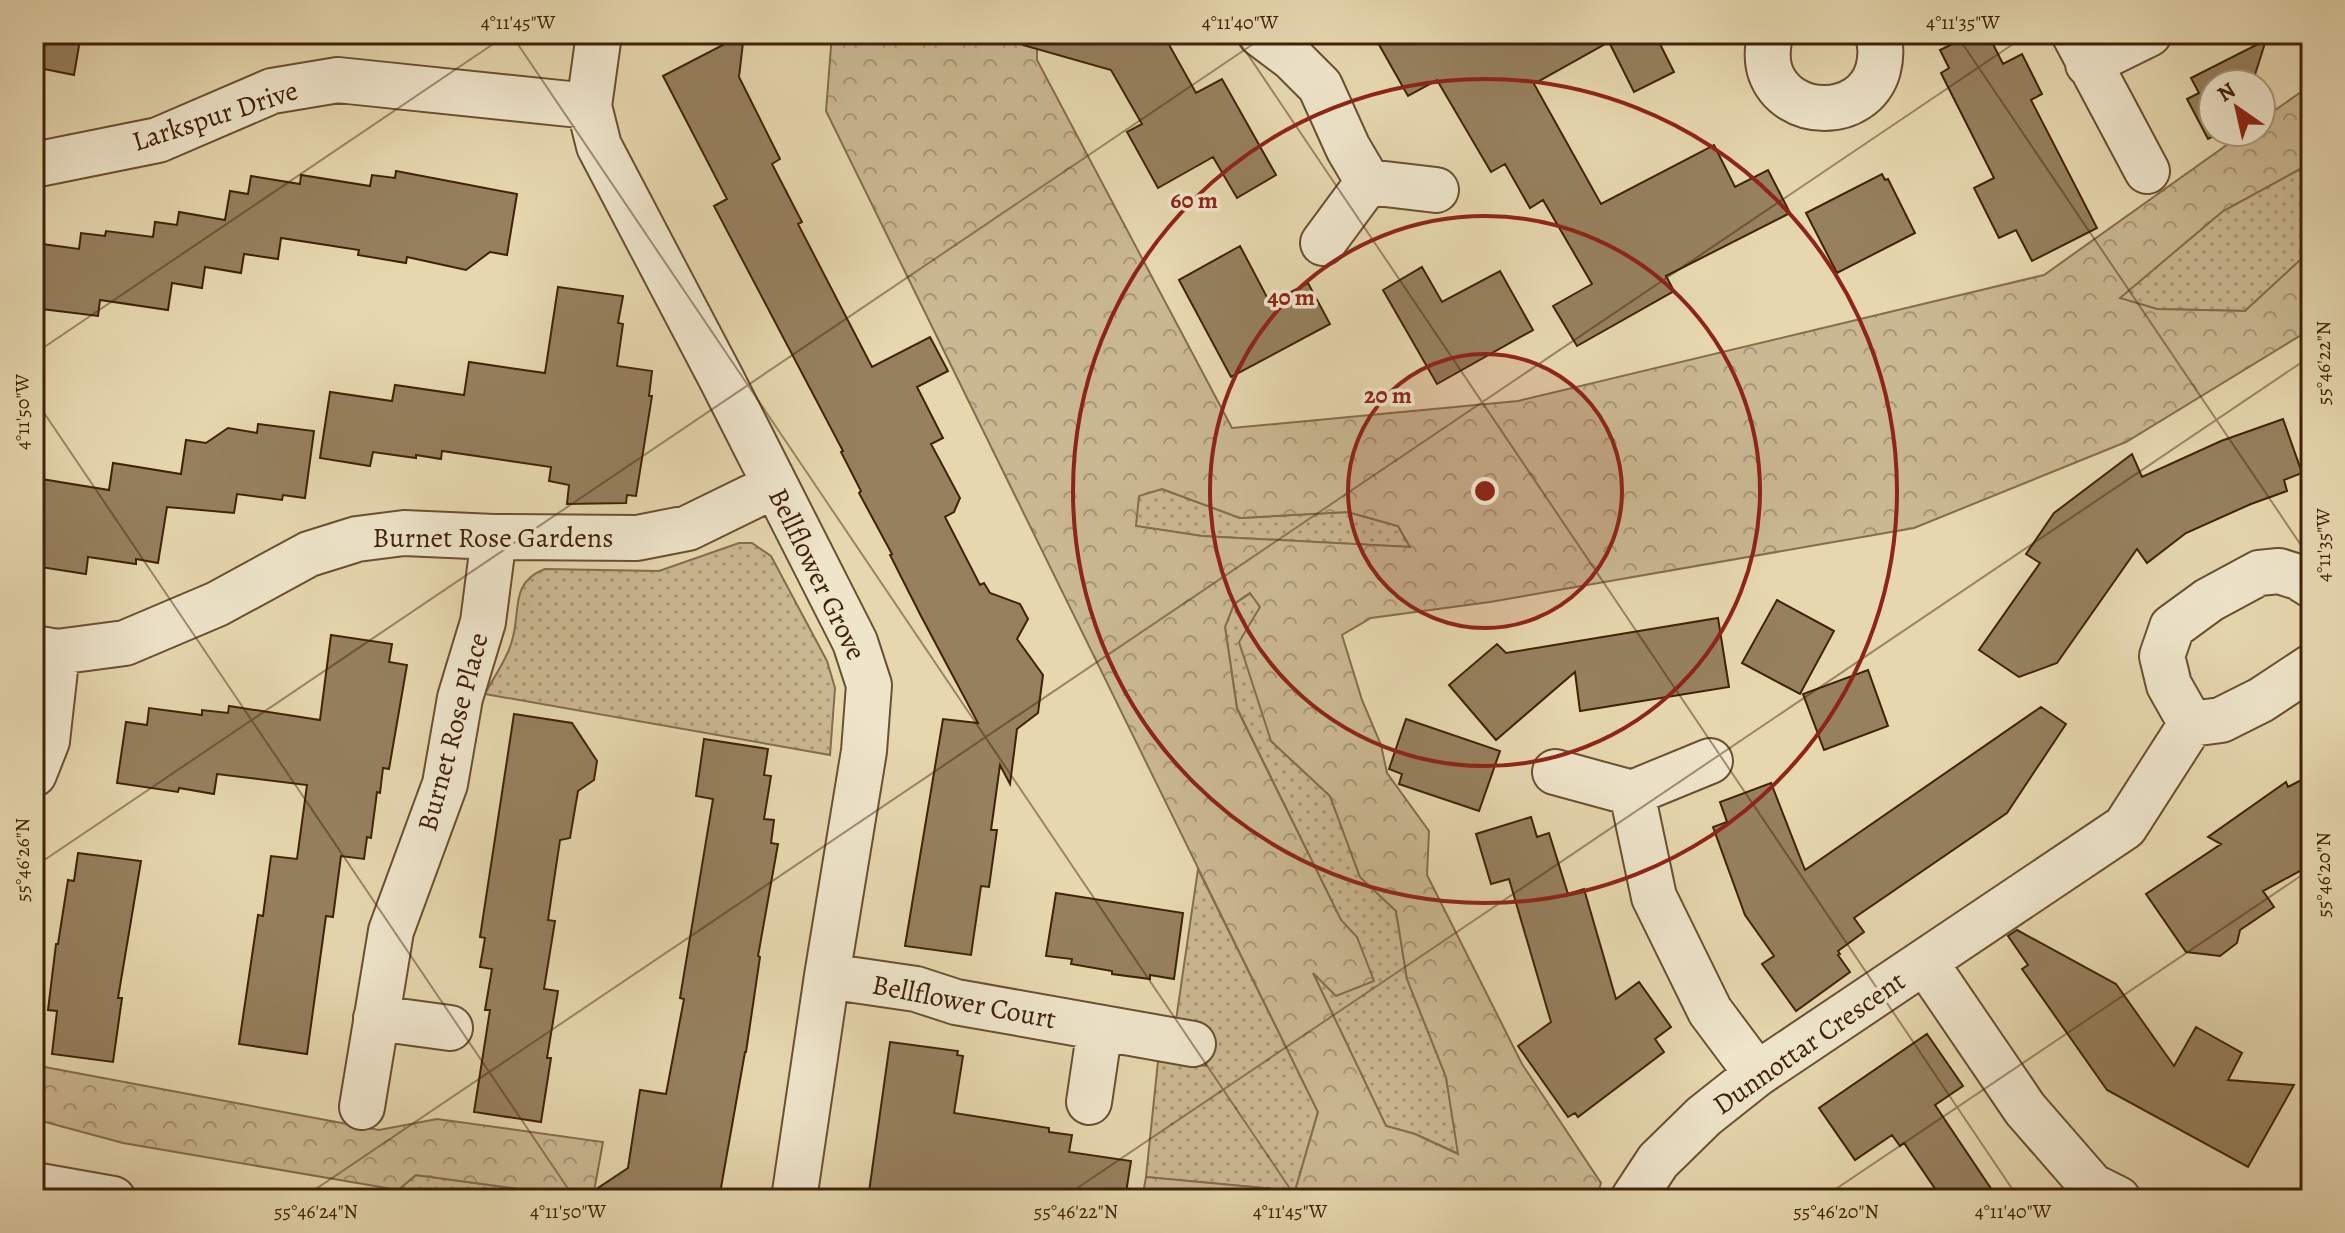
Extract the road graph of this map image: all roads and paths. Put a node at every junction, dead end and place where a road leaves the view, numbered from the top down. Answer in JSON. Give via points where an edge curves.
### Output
{"nodes":[{"id":1,"x":599,"y":34,"type":"edge"},
{"id":2,"x":1260,"y":34,"type":"edge"},
{"id":3,"x":1770,"y":34,"type":"edge"},
{"id":4,"x":1877,"y":34,"type":"edge"},
{"id":5,"x":2149,"y":34,"type":"edge"},
{"id":6,"x":2081,"y":49,"type":"edge"},
{"id":7,"x":589,"y":106,"type":"junction"},
{"id":8,"x":34,"y":165,"type":"edge"},
{"id":9,"x":2147,"y":171,"type":"dead end"},
{"id":10,"x":1368,"y":182,"type":"junction"},
{"id":11,"x":1436,"y":190,"type":"dead end"},
{"id":12,"x":1323,"y":243,"type":"dead end"},
{"id":13,"x":774,"y":486,"type":"junction"},
{"id":14,"x":494,"y":537,"type":"junction"},
{"id":15,"x":2311,"y":585,"type":"edge"},
{"id":16,"x":46,"y":650,"type":"edge"},
{"id":17,"x":2311,"y":667,"type":"edge"},
{"id":18,"x":2191,"y":724,"type":"junction"},
{"id":19,"x":1710,"y":761,"type":"dead end"},
{"id":20,"x":1555,"y":772,"type":"dead end"},
{"id":21,"x":34,"y":774,"type":"edge"},
{"id":22,"x":1632,"y":793,"type":"junction"},
{"id":23,"x":1925,"y":962,"type":"junction"},
{"id":24,"x":827,"y":976,"type":"junction"},
{"id":25,"x":376,"y":1018,"type":"junction"},
{"id":26,"x":450,"y":1028,"type":"dead end"},
{"id":27,"x":1100,"y":1028,"type":"junction"},
{"id":28,"x":1193,"y":1044,"type":"dead end"},
{"id":29,"x":1757,"y":1074,"type":"junction"},
{"id":30,"x":1089,"y":1102,"type":"dead end"},
{"id":31,"x":362,"y":1107,"type":"dead end"},
{"id":32,"x":34,"y":1185,"type":"edge"},
{"id":33,"x":98,"y":1198,"type":"edge"},
{"id":34,"x":794,"y":1199,"type":"edge"},
{"id":35,"x":1633,"y":1199,"type":"edge"},
{"id":36,"x":2118,"y":1199,"type":"edge"}],
"edges":[{"from":1,"to":7,"type":"street","name":"Bellflower Grove"},
{"from":2,"to":10,"type":"street","via":[[1320,86]]},
{"from":3,"to":4,"type":"street","via":[[1770,70],[1779,87],[1810,108],[1829,109],[1847,105],[1875,79],[1881,59]]},
{"from":5,"to":6,"type":"street"},
{"from":6,"to":9,"type":"street"},
{"from":7,"to":8,"type":"street","name":"Larkspur Drive","via":[[338,80],[272,91],[158,140]]},
{"from":7,"to":13,"type":"street","name":"Bellflower Grove","via":[[599,146]]},
{"from":10,"to":11,"type":"street"},
{"from":10,"to":12,"type":"street"},
{"from":13,"to":14,"type":"street","name":"Burnet Rose Gardens","via":[[688,528],[637,538]]},
{"from":13,"to":24,"type":"street","name":"Bellflower Grove","via":[[855,642],[869,685],[864,751]]},
{"from":14,"to":16,"type":"street","name":"Burnet Rose Gardens","via":[[404,533],[357,539],[309,554],[217,604],[125,643]]},
{"from":14,"to":25,"type":"street","name":"Burnet Rose Place","via":[[483,622],[460,698],[445,784],[391,931]]},
{"from":15,"to":18,"type":"street","via":[[2279,571],[2259,573],[2172,627],[2162,656],[2169,685]]},
{"from":16,"to":21,"type":"street","via":[[47,741]]},
{"from":17,"to":18,"type":"street","via":[[2221,720]]},
{"from":18,"to":23,"type":"street","name":"Dunnottar Crescent","via":[[2125,827]]},
{"from":19,"to":22,"type":"street"},
{"from":20,"to":22,"type":"street"},
{"from":22,"to":29,"type":"street","via":[[1654,897],[1710,1011]]},
{"from":23,"to":29,"type":"street","name":"Dunnottar Crescent"},
{"from":23,"to":36,"type":"street","name":"Dunnottar Crescent","via":[[2025,1109],[2092,1186]]},
{"from":24,"to":27,"type":"street","name":"Bellflower Court"},
{"from":24,"to":34,"type":"street","name":"Bellflower Grove"},
{"from":25,"to":26,"type":"street"},
{"from":25,"to":31,"type":"street","name":"Burnet Rose Place"},
{"from":27,"to":28,"type":"street","name":"Bellflower Court"},
{"from":27,"to":30,"type":"street"},
{"from":29,"to":35,"type":"street","name":"Dunnottar Crescent","via":[[1658,1161]]},
{"from":32,"to":33,"type":"street"}]}
